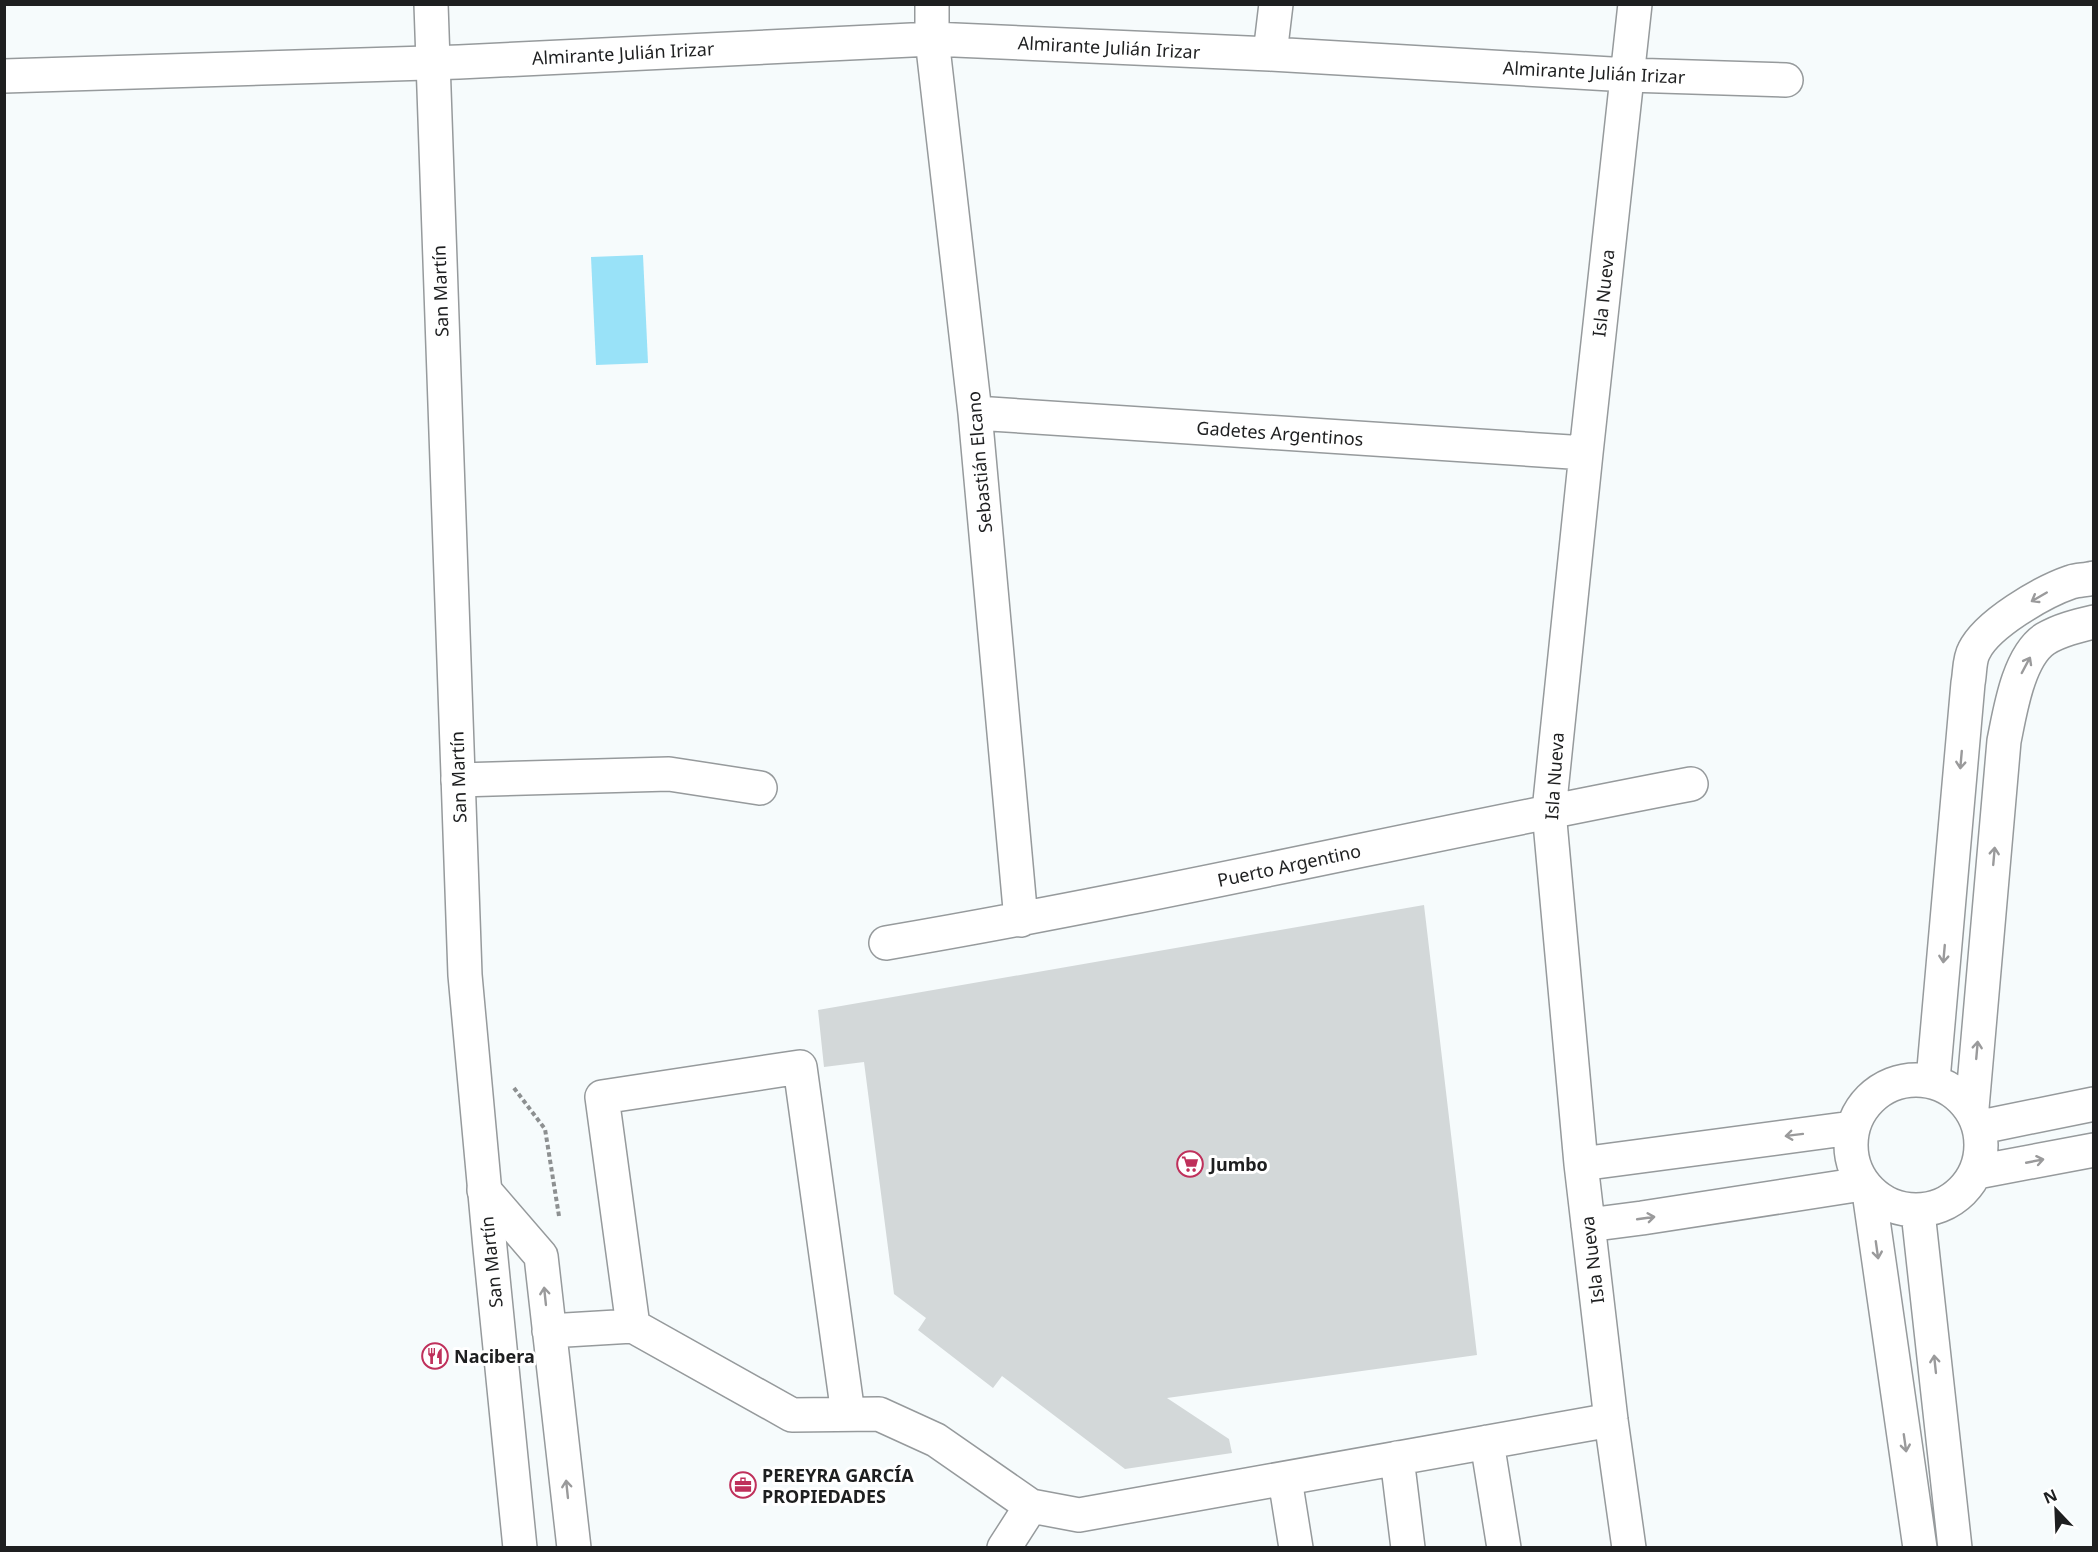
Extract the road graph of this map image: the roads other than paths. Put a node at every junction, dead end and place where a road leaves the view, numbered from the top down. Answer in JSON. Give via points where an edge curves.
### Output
{"nodes":[{"id":1,"x":431,"y":4,"type":"edge"},
{"id":2,"x":932,"y":4,"type":"edge"},
{"id":3,"x":1276,"y":4,"type":"edge"},
{"id":4,"x":1635,"y":4,"type":"edge"},
{"id":5,"x":932,"y":39,"type":"junction"},
{"id":6,"x":1270,"y":54,"type":"junction"},
{"id":7,"x":432,"y":63,"type":"junction"},
{"id":8,"x":1628,"y":75,"type":"junction"},
{"id":9,"x":4,"y":76,"type":"edge"},
{"id":10,"x":1786,"y":80,"type":"dead end"},
{"id":11,"x":975,"y":413,"type":"junction"},
{"id":12,"x":1586,"y":453,"type":"junction"},
{"id":13,"x":2094,"y":578,"type":"edge"},
{"id":14,"x":2094,"y":622,"type":"edge"},
{"id":15,"x":458,"y":780,"type":"junction"},
{"id":16,"x":1691,"y":784,"type":"dead end"},
{"id":17,"x":760,"y":788,"type":"dead end"},
{"id":18,"x":1549,"y":811,"type":"junction"},
{"id":19,"x":1021,"y":920,"type":"junction"},
{"id":20,"x":886,"y":943,"type":"dead end"},
{"id":21,"x":1933,"y":1080,"type":"junction"},
{"id":22,"x":2094,"y":1104,"type":"edge"},
{"id":23,"x":1977,"y":1118,"type":"junction"},
{"id":24,"x":1852,"y":1128,"type":"junction"},
{"id":25,"x":2094,"y":1150,"type":"edge"},
{"id":26,"x":1581,"y":1164,"type":"junction"},
{"id":27,"x":1977,"y":1172,"type":"junction"},
{"id":28,"x":1865,"y":1188,"type":"junction"},
{"id":29,"x":484,"y":1190,"type":"junction"},
{"id":30,"x":1918,"y":1212,"type":"junction"},
{"id":31,"x":1588,"y":1225,"type":"junction"},
{"id":32,"x":633,"y":1326,"type":"junction"},
{"id":33,"x":549,"y":1331,"type":"junction"},
{"id":34,"x":848,"y":1414,"type":"junction"},
{"id":35,"x":1611,"y":1420,"type":"junction"},
{"id":36,"x":1487,"y":1442,"type":"junction"},
{"id":37,"x":1397,"y":1458,"type":"junction"},
{"id":38,"x":1285,"y":1479,"type":"junction"},
{"id":39,"x":1031,"y":1506,"type":"junction"},
{"id":40,"x":520,"y":1548,"type":"edge"},
{"id":41,"x":573,"y":1548,"type":"edge"},
{"id":42,"x":1004,"y":1548,"type":"edge"},
{"id":43,"x":1296,"y":1548,"type":"edge"},
{"id":44,"x":1408,"y":1548,"type":"edge"},
{"id":45,"x":1504,"y":1548,"type":"edge"},
{"id":46,"x":1629,"y":1548,"type":"edge"},
{"id":47,"x":1920,"y":1548,"type":"edge"},
{"id":48,"x":1955,"y":1548,"type":"edge"}],
"edges":[{"from":1,"to":7,"type":"street","name":"San Martín"},
{"from":2,"to":5,"type":"street","name":"Sebastián Elcano"},
{"from":3,"to":6,"type":"street"},
{"from":4,"to":8,"type":"street","name":"Isla Nueva"},
{"from":5,"to":6,"type":"street","name":"Almirante Julián Irizar"},
{"from":5,"to":7,"type":"street","name":"Almirante Julián Irizar"},
{"from":5,"to":11,"type":"street","name":"Sebastián Elcano"},
{"from":6,"to":8,"type":"street","name":"Almirante Julián Irizar"},
{"from":7,"to":9,"type":"street","name":"Almirante Julián Irizar"},
{"from":7,"to":15,"type":"street","name":"San Martín"},
{"from":8,"to":10,"type":"street","name":"Almirante Julián Irizar"},
{"from":8,"to":12,"type":"street","name":"Isla Nueva"},
{"from":11,"to":12,"type":"street","name":"Gadetes Argentinos"},
{"from":11,"to":19,"type":"street","name":"Sebastián Elcano"},
{"from":12,"to":18,"type":"street","name":"Isla Nueva"},
{"from":13,"to":21,"type":"street","one_way":true,"via":[[2072,582],[2021,608],[1992,628],[1973,652]]},
{"from":23,"to":14,"type":"street","one_way":true,"via":[[2004,741],[2015,687],[2043,640]]},
{"from":15,"to":17,"type":"street","via":[[669,774]]},
{"from":15,"to":29,"type":"street","name":"San Martín","via":[[465,975]]},
{"from":16,"to":18,"type":"street","name":"Puerto Argentino"},
{"from":18,"to":19,"type":"street","name":"Puerto Argentino"},
{"from":18,"to":26,"type":"street","name":"Isla Nueva"},
{"from":19,"to":20,"type":"street","name":"Puerto Argentino"},
{"from":21,"to":23,"type":"street","via":[[1956,1091]]},
{"from":21,"to":24,"type":"street","via":[[1899,1081],[1869,1098]]},
{"from":22,"to":23,"type":"street"},
{"from":23,"to":27,"type":"street"},
{"from":24,"to":26,"type":"street","one_way":true},
{"from":24,"to":28,"type":"street","via":[[1851,1157]]},
{"from":27,"to":25,"type":"street","one_way":true},
{"from":26,"to":31,"type":"street","name":"Isla Nueva"},
{"from":27,"to":30,"type":"street","via":[[1953,1200]]},
{"from":28,"to":30,"type":"street","via":[[1892,1206]]},
{"from":31,"to":28,"type":"street","one_way":true},
{"from":28,"to":47,"type":"street","one_way":true},
{"from":33,"to":29,"type":"street","one_way":true,"via":[[541,1256]]},
{"from":29,"to":40,"type":"street","name":"San Martín"},
{"from":48,"to":30,"type":"street","one_way":true},
{"from":31,"to":35,"type":"street","name":"Isla Nueva"},
{"from":32,"to":33,"type":"street"},
{"from":32,"to":34,"type":"street","via":[[792,1415]]},
{"from":32,"to":34,"type":"street","via":[[602,1097],[800,1067]]},
{"from":41,"to":33,"type":"street","one_way":true},
{"from":34,"to":39,"type":"street","via":[[879,1414],[936,1440]]},
{"from":35,"to":36,"type":"street"},
{"from":35,"to":46,"type":"street","name":"Isla Nueva"},
{"from":36,"to":37,"type":"street"},
{"from":36,"to":45,"type":"street"},
{"from":37,"to":38,"type":"street"},
{"from":37,"to":44,"type":"street"},
{"from":38,"to":39,"type":"street","via":[[1079,1515]]},
{"from":38,"to":43,"type":"street"},
{"from":39,"to":42,"type":"street"}]}
